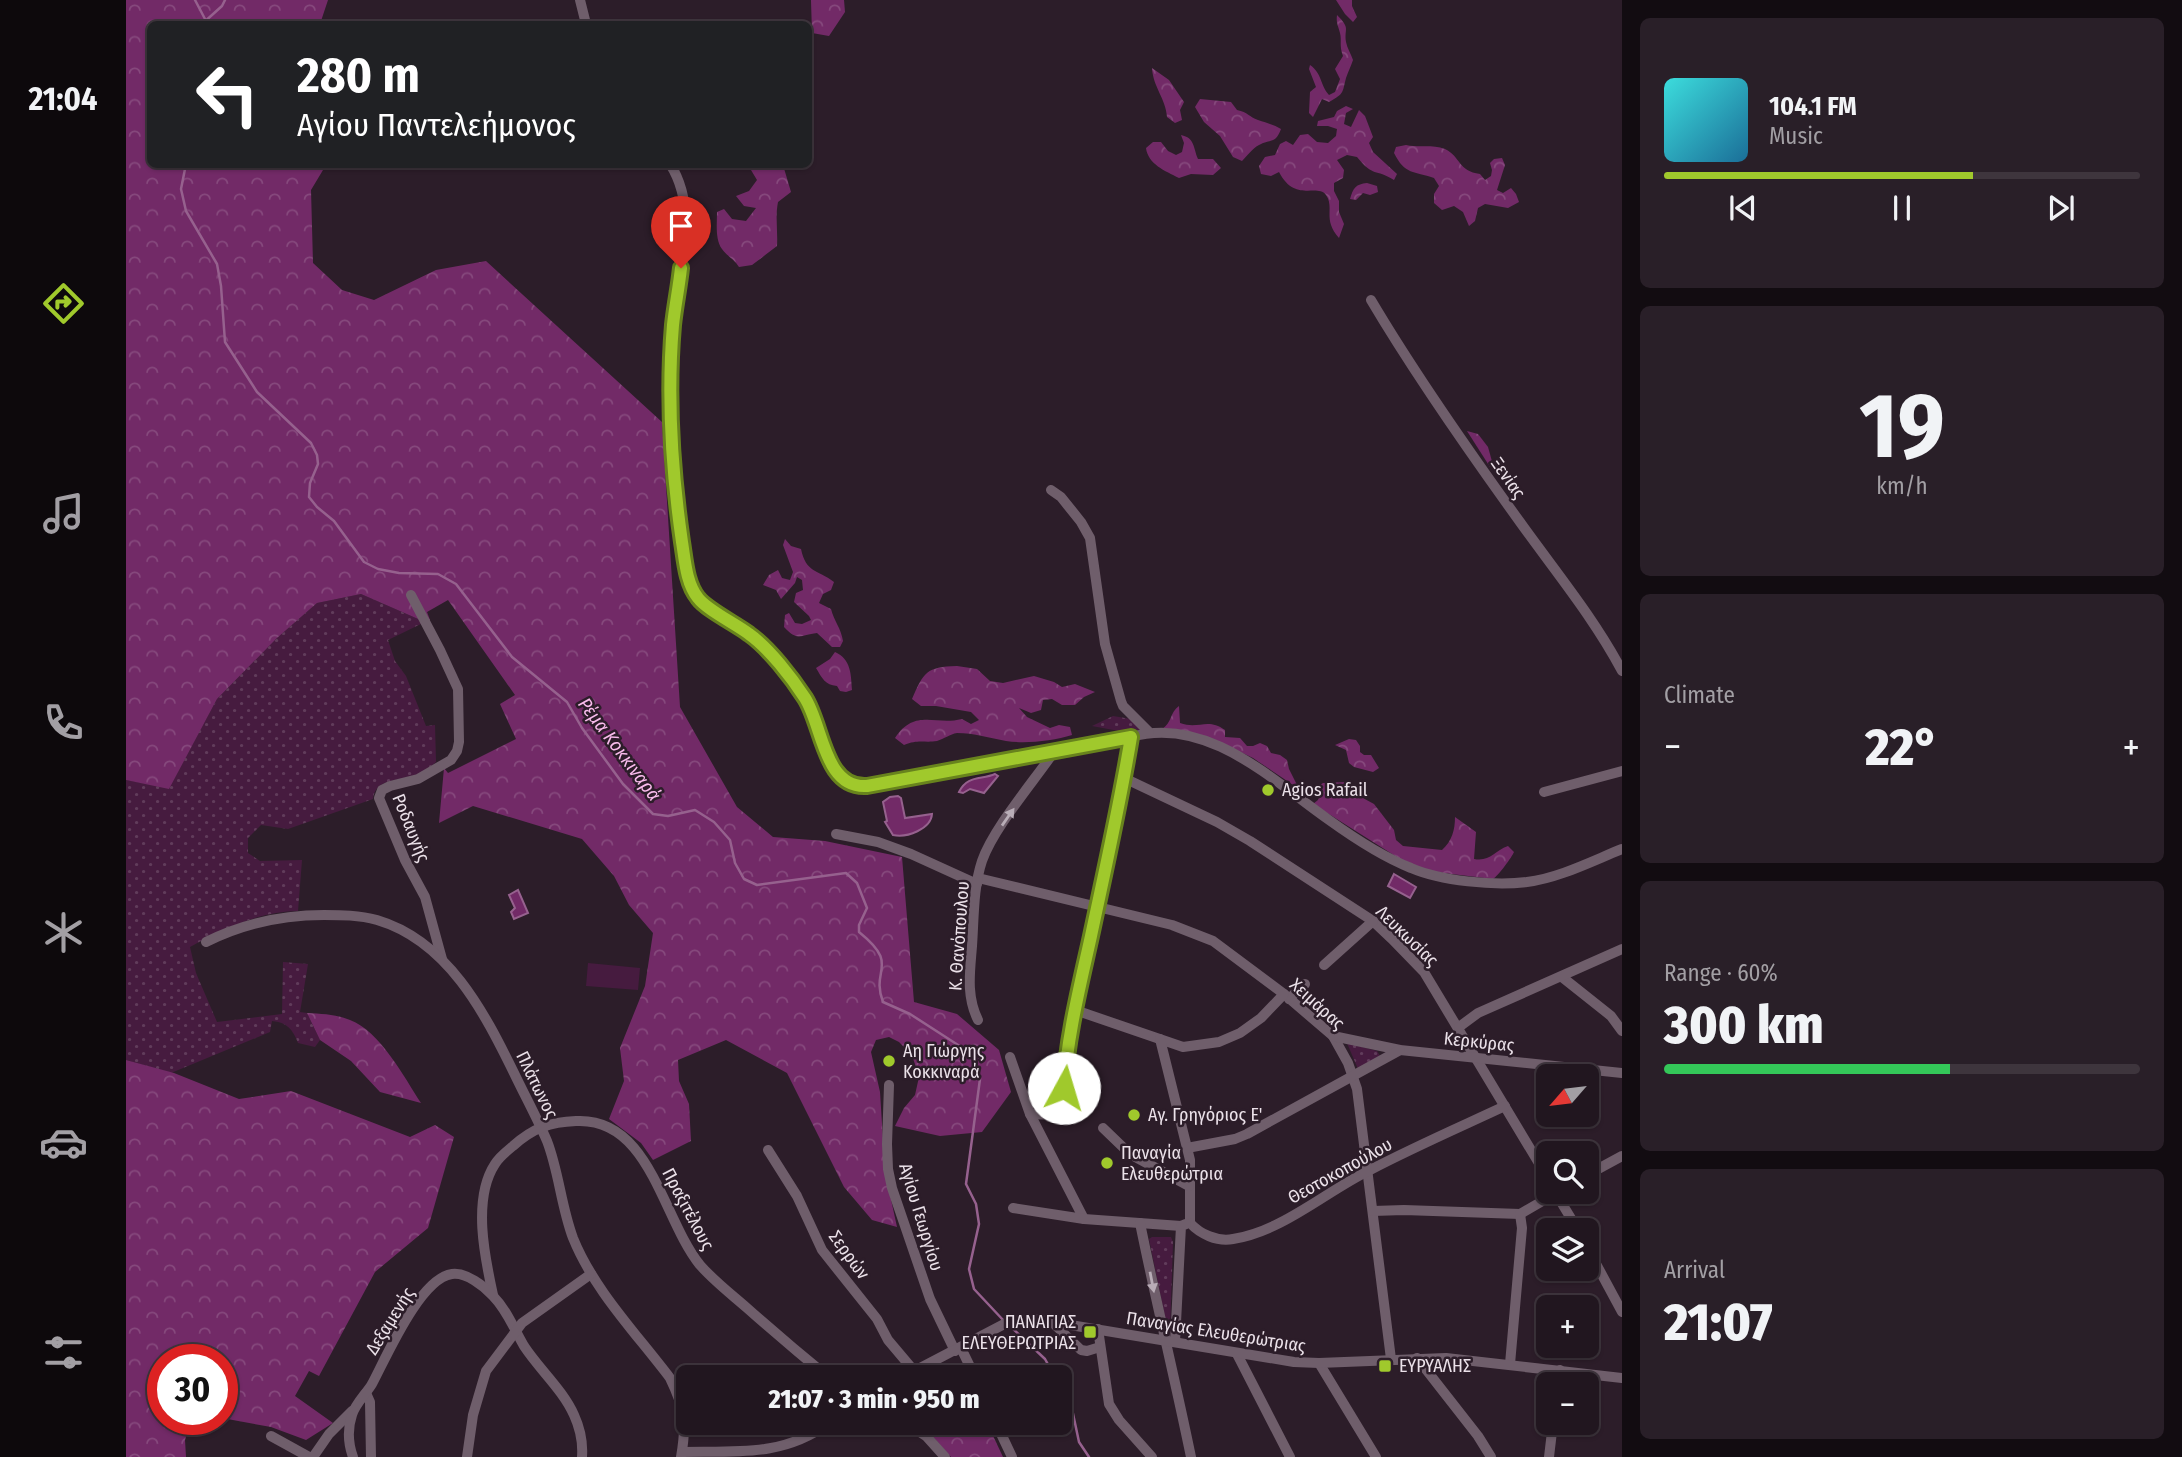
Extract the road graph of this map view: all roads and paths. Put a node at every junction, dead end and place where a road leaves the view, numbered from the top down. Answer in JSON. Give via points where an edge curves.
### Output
{"nodes":[{"id":1,"x":580,"y":0,"type":"edge"},
{"id":2,"x":585,"y":21,"type":"edge"},
{"id":3,"x":672,"y":168,"type":"edge"},
{"id":4,"x":1371,"y":300,"type":"dead end"},
{"id":5,"x":1051,"y":489,"type":"dead end"},
{"id":6,"x":411,"y":595,"type":"dead end"},
{"id":7,"x":1622,"y":671,"type":"edge"},
{"id":8,"x":1149,"y":732,"type":"junction"},
{"id":9,"x":1131,"y":737,"type":"junction"},
{"id":10,"x":1056,"y":749,"type":"junction"},
{"id":11,"x":1622,"y":771,"type":"edge"},
{"id":12,"x":1124,"y":778,"type":"junction"},
{"id":13,"x":1544,"y":792,"type":"dead end"},
{"id":14,"x":836,"y":834,"type":"dead end"},
{"id":15,"x":1622,"y":849,"type":"edge"},
{"id":16,"x":977,"y":881,"type":"junction"},
{"id":17,"x":1098,"y":906,"type":"junction"},
{"id":18,"x":1373,"y":921,"type":"junction"},
{"id":19,"x":206,"y":942,"type":"dead end"},
{"id":20,"x":1622,"y":949,"type":"edge"},
{"id":21,"x":443,"y":960,"type":"junction"},
{"id":22,"x":1324,"y":965,"type":"dead end"},
{"id":23,"x":1562,"y":977,"type":"junction"},
{"id":24,"x":1306,"y":984,"type":"dead end"},
{"id":25,"x":1287,"y":996,"type":"junction"},
{"id":26,"x":1074,"y":1010,"type":"junction"},
{"id":27,"x":978,"y":1020,"type":"dead end"},
{"id":28,"x":1459,"y":1027,"type":"junction"},
{"id":29,"x":1622,"y":1031,"type":"edge"},
{"id":30,"x":1333,"y":1036,"type":"junction"},
{"id":31,"x":1160,"y":1039,"type":"junction"},
{"id":32,"x":1400,"y":1050,"type":"junction"},
{"id":33,"x":1010,"y":1057,"type":"dead end"},
{"id":34,"x":1478,"y":1058,"type":"junction"},
{"id":35,"x":1622,"y":1073,"type":"edge"},
{"id":36,"x":1353,"y":1077,"type":"junction"},
{"id":37,"x":889,"y":1085,"type":"dead end"},
{"id":38,"x":1505,"y":1106,"type":"junction"},
{"id":39,"x":1030,"y":1114,"type":"junction"},
{"id":40,"x":540,"y":1126,"type":"junction"},
{"id":41,"x":1103,"y":1128,"type":"dead end"},
{"id":42,"x":1187,"y":1148,"type":"junction"},
{"id":43,"x":768,"y":1150,"type":"dead end"},
{"id":44,"x":1622,"y":1156,"type":"edge"},
{"id":45,"x":1536,"y":1159,"type":"edge"},
{"id":46,"x":1599,"y":1168,"type":"edge"},
{"id":47,"x":1367,"y":1171,"type":"junction"},
{"id":48,"x":1189,"y":1186,"type":"junction"},
{"id":49,"x":1537,"y":1204,"type":"edge"},
{"id":50,"x":1013,"y":1208,"type":"dead end"},
{"id":51,"x":1373,"y":1211,"type":"junction"},
{"id":52,"x":1520,"y":1214,"type":"junction"},
{"id":53,"x":1084,"y":1219,"type":"junction"},
{"id":54,"x":1140,"y":1223,"type":"junction"},
{"id":55,"x":1185,"y":1224,"type":"junction"},
{"id":56,"x":1599,"y":1266,"type":"edge"},
{"id":57,"x":591,"y":1274,"type":"junction"},
{"id":58,"x":493,"y":1295,"type":"junction"},
{"id":59,"x":1619,"y":1298,"type":"edge"},
{"id":60,"x":1622,"y":1312,"type":"edge"},
{"id":61,"x":1053,"y":1322,"type":"junction"},
{"id":62,"x":1098,"y":1329,"type":"junction"},
{"id":63,"x":516,"y":1330,"type":"junction"},
{"id":64,"x":1170,"y":1341,"type":"junction"},
{"id":65,"x":1100,"y":1347,"type":"junction"},
{"id":66,"x":958,"y":1350,"type":"junction"},
{"id":67,"x":1237,"y":1354,"type":"junction"},
{"id":68,"x":1417,"y":1358,"type":"junction"},
{"id":69,"x":1391,"y":1359,"type":"junction"},
{"id":70,"x":1319,"y":1363,"type":"junction"},
{"id":71,"x":1510,"y":1364,"type":"junction"},
{"id":72,"x":814,"y":1365,"type":"edge"},
{"id":73,"x":910,"y":1365,"type":"edge"},
{"id":74,"x":927,"y":1365,"type":"edge"},
{"id":75,"x":967,"y":1365,"type":"edge"},
{"id":76,"x":1560,"y":1370,"type":"joint"},
{"id":77,"x":1622,"y":1378,"type":"edge"},
{"id":78,"x":366,"y":1393,"type":"junction"},
{"id":79,"x":353,"y":1411,"type":"junction"},
{"id":80,"x":810,"y":1435,"type":"edge"},
{"id":81,"x":924,"y":1435,"type":"edge"},
{"id":82,"x":1002,"y":1435,"type":"edge"},
{"id":83,"x":1552,"y":1435,"type":"edge"},
{"id":84,"x":271,"y":1436,"type":"dead end"},
{"id":85,"x":782,"y":1453,"type":"edge"},
{"id":86,"x":682,"y":1454,"type":"edge"},
{"id":87,"x":311,"y":1457,"type":"edge"},
{"id":88,"x":352,"y":1457,"type":"edge"},
{"id":89,"x":371,"y":1457,"type":"edge"},
{"id":90,"x":467,"y":1457,"type":"edge"},
{"id":91,"x":582,"y":1457,"type":"edge"},
{"id":92,"x":945,"y":1457,"type":"edge"},
{"id":93,"x":1012,"y":1457,"type":"edge"},
{"id":94,"x":1152,"y":1457,"type":"edge"},
{"id":95,"x":1191,"y":1457,"type":"edge"},
{"id":96,"x":1290,"y":1457,"type":"edge"},
{"id":97,"x":1376,"y":1457,"type":"edge"},
{"id":98,"x":1491,"y":1457,"type":"edge"},
{"id":99,"x":1549,"y":1457,"type":"edge"}],
"edges":[{"from":1,"to":2,"type":"street"},
{"from":3,"to":10,"type":"street","via":[[684,195],[685,215],[671,346],[674,464],[683,547],[694,593],[753,637],[804,697],[832,765],[847,784],[867,786]]},
{"from":4,"to":7,"type":"street","name":"Ξενίας","via":[[1515,516],[1588,614]]},
{"from":5,"to":8,"type":"street","via":[[1090,538],[1105,644],[1121,701]]},
{"from":6,"to":21,"type":"street","name":"Ροδαυγής","via":[[458,689],[459,741],[451,761],[418,779],[382,790],[379,798],[425,897]]},
{"from":8,"to":9,"type":"street"},
{"from":8,"to":15,"type":"street","via":[[1203,741],[1248,760],[1330,821],[1411,869],[1434,876],[1524,883]]},
{"from":9,"to":10,"type":"street"},
{"from":9,"to":12,"type":"street"},
{"from":16,"to":10,"type":"street","name":"Κ. Θανόπουλου","one_way":true,"via":[[992,840]]},
{"from":11,"to":13,"type":"street"},
{"from":12,"to":17,"type":"street"},
{"from":12,"to":18,"type":"street","name":"Λευκωσίας","via":[[1217,822]]},
{"from":14,"to":16,"type":"street","name":"Χειμάρας","via":[[878,842]]},
{"from":16,"to":17,"type":"street","name":"Χειμάρας"},
{"from":16,"to":27,"type":"street","name":"Κ. Θανόπουλου","via":[[969,986]]},
{"from":17,"to":25,"type":"street","name":"Χειμάρας","via":[[1213,941]]},
{"from":17,"to":26,"type":"street"},
{"from":18,"to":22,"type":"street"},
{"from":18,"to":28,"type":"street","name":"Λευκωσίας","via":[[1424,972]]},
{"from":19,"to":21,"type":"street","name":"Πλάτωνος","via":[[275,918],[363,917],[406,933]]},
{"from":20,"to":23,"type":"street"},
{"from":21,"to":40,"type":"street","name":"Πλάτωνος","via":[[485,1017]]},
{"from":23,"to":28,"type":"street","via":[[1478,1013]]},
{"from":23,"to":29,"type":"street","via":[[1611,1016]]},
{"from":24,"to":25,"type":"street"},
{"from":25,"to":30,"type":"street","name":"Χειμάρας"},
{"from":25,"to":31,"type":"street","via":[[1229,1039],[1183,1047]]},
{"from":26,"to":31,"type":"street"},
{"from":26,"to":39,"type":"street","via":[[1062,1111]]},
{"from":28,"to":34,"type":"street","name":"Λευκωσίας"},
{"from":30,"to":32,"type":"street","name":"Κερκύρας"},
{"from":30,"to":36,"type":"street","name":"Χειμάρας"},
{"from":31,"to":42,"type":"street"},
{"from":32,"to":34,"type":"street","name":"Κερκύρας"},
{"from":32,"to":36,"type":"street"},
{"from":33,"to":39,"type":"street"},
{"from":34,"to":35,"type":"street","name":"Κερκύρας"},
{"from":34,"to":38,"type":"street","name":"Λευκωσίας"},
{"from":36,"to":42,"type":"street","via":[[1247,1134]]},
{"from":36,"to":47,"type":"street","name":"Χειμάρας"},
{"from":37,"to":66,"type":"street","name":"Αγίου Γεωργίου","via":[[887,1144],[892,1188],[930,1299]]},
{"from":38,"to":45,"type":"street","name":"Λευκωσίας"},
{"from":38,"to":47,"type":"street","name":"Θεοτοκοπούλου"},
{"from":39,"to":53,"type":"street"},
{"from":40,"to":57,"type":"street","name":"Πλάτωνος","via":[[573,1238]]},
{"from":40,"to":58,"type":"street","via":[[500,1158],[488,1181],[482,1229]]},
{"from":40,"to":72,"type":"street","name":"Πραξιτέλους","via":[[592,1121],[610,1127],[630,1143],[643,1158],[682,1238],[702,1267]]},
{"from":41,"to":48,"type":"street","via":[[1130,1154]]},
{"from":42,"to":48,"type":"street"},
{"from":43,"to":73,"type":"street","name":"Σερρών","via":[[797,1196],[822,1250]]},
{"from":44,"to":46,"type":"street"},
{"from":47,"to":51,"type":"street","name":"Χειμάρας"},
{"from":47,"to":55,"type":"street","name":"Θεοτοκοπούλου","via":[[1264,1230],[1223,1240]]},
{"from":48,"to":55,"type":"street"},
{"from":49,"to":52,"type":"street"},
{"from":50,"to":53,"type":"street","name":"Θεοτοκοπούλου"},
{"from":51,"to":52,"type":"street"},
{"from":51,"to":69,"type":"street","name":"Χειμάρας"},
{"from":52,"to":71,"type":"street"},
{"from":53,"to":54,"type":"street","name":"Θεοτοκοπούλου"},
{"from":54,"to":55,"type":"street","name":"Θεοτοκοπούλου"},
{"from":54,"to":64,"type":"street","one_way":true,"via":[[1161,1330]]},
{"from":55,"to":64,"type":"street"},
{"from":56,"to":59,"type":"street"},
{"from":57,"to":63,"type":"street"},
{"from":57,"to":86,"type":"street","name":"Πλάτωνος","via":[[670,1377],[684,1412]]},
{"from":58,"to":63,"type":"street","name":"Δεξαμενής"},
{"from":58,"to":78,"type":"street","name":"Δεξαμενής","via":[[460,1274],[449,1274],[434,1284],[400,1329]]},
{"from":59,"to":60,"type":"street"},
{"from":61,"to":62,"type":"street","name":"Παναγίας Ελευθερώτριας"},
{"from":61,"to":65,"type":"street","via":[[1081,1350]]},
{"from":61,"to":66,"type":"street","name":"Παναγίας Ελευθερώτριας","via":[[1010,1321]]},
{"from":62,"to":64,"type":"street","name":"Παναγίας Ελευθερώτριας"},
{"from":62,"to":65,"type":"street"},
{"from":63,"to":90,"type":"street","via":[[483,1377]]},
{"from":63,"to":91,"type":"street","name":"Δεξαμενής","via":[[574,1414]]},
{"from":64,"to":67,"type":"street","name":"Παναγίας Ελευθερώτριας"},
{"from":64,"to":95,"type":"street"},
{"from":65,"to":94,"type":"street","via":[[1109,1404]]},
{"from":66,"to":74,"type":"street","name":"Παναγίας Ελευθερώτριας"},
{"from":66,"to":75,"type":"street","name":"Αγίου Γεωργίου"},
{"from":67,"to":70,"type":"street","name":"Παναγίας Ελευθερώτριας"},
{"from":67,"to":96,"type":"street"},
{"from":68,"to":69,"type":"street","name":"Παναγίας Ελευθερώτριας"},
{"from":68,"to":71,"type":"street","name":"Παναγίας Ελευθερώτριας"},
{"from":68,"to":98,"type":"street"},
{"from":69,"to":70,"type":"street","name":"Παναγίας Ελευθερώτριας"},
{"from":70,"to":97,"type":"street"},
{"from":71,"to":76,"type":"street","name":"Παναγίας Ελευθερώτριας"},
{"from":76,"to":77,"type":"street","name":"Παναγίας Ελευθερώτριας"},
{"from":78,"to":79,"type":"street","name":"Δεξαμενής"},
{"from":78,"to":89,"type":"street"},
{"from":79,"to":87,"type":"street","name":"Δεξαμενής"},
{"from":79,"to":88,"type":"street","via":[[348,1433]]},
{"from":80,"to":85,"type":"street"},
{"from":81,"to":92,"type":"street"},
{"from":82,"to":93,"type":"street"},
{"from":83,"to":99,"type":"street"},
{"from":84,"to":87,"type":"street"},
{"from":85,"to":86,"type":"street"}]}
